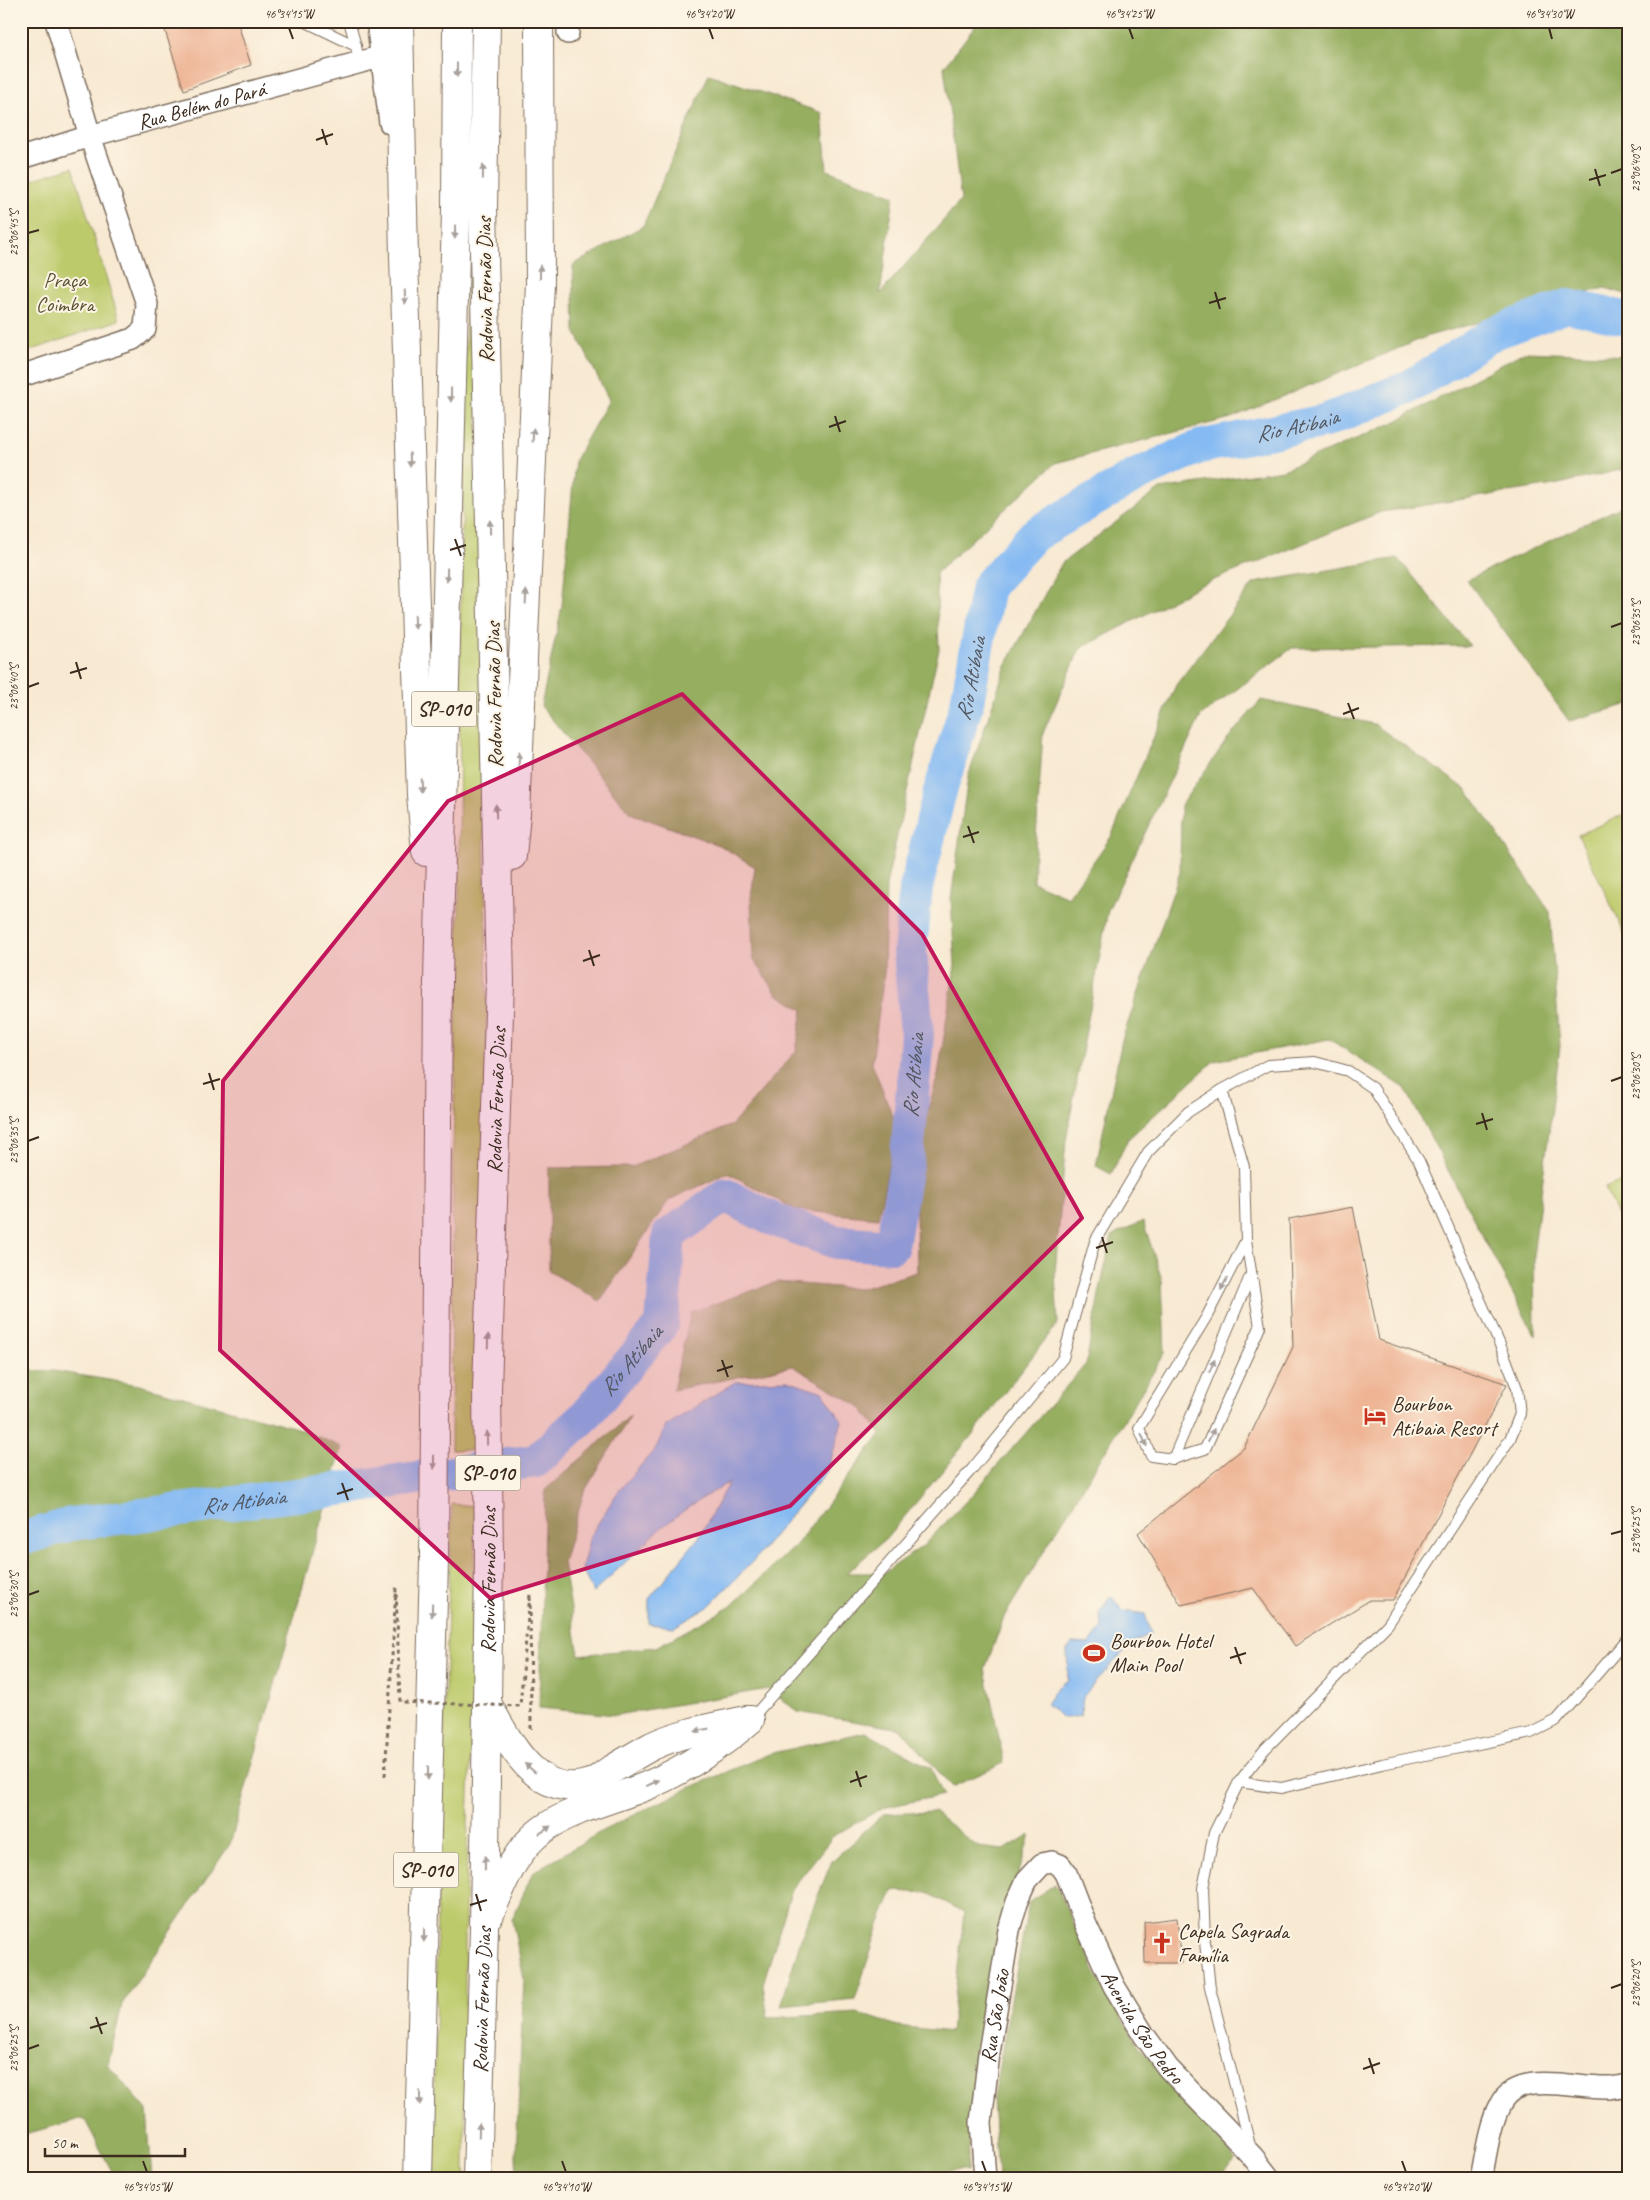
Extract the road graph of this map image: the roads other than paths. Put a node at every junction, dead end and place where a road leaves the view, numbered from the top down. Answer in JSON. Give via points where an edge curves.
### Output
{"nodes":[{"id":1,"x":56,"y":21,"type":"edge"},
{"id":2,"x":304,"y":21,"type":"edge"},
{"id":3,"x":349,"y":21,"type":"edge"},
{"id":4,"x":377,"y":21,"type":"edge"},
{"id":5,"x":400,"y":21,"type":"edge"},
{"id":6,"x":457,"y":21,"type":"edge"},
{"id":7,"x":486,"y":21,"type":"edge"},
{"id":8,"x":539,"y":21,"type":"edge"},
{"id":9,"x":357,"y":54,"type":"junction"},
{"id":10,"x":383,"y":56,"type":"junction"},
{"id":11,"x":90,"y":136,"type":"junction"},
{"id":12,"x":21,"y":158,"type":"edge"},
{"id":13,"x":404,"y":257,"type":"junction"},
{"id":14,"x":21,"y":376,"type":"edge"},
{"id":15,"x":438,"y":981,"type":"junction"},
{"id":16,"x":500,"y":982,"type":"junction"},
{"id":17,"x":1222,"y":1090,"type":"junction"},
{"id":18,"x":1246,"y":1240,"type":"junction"},
{"id":19,"x":1251,"y":1274,"type":"junction"},
{"id":20,"x":1173,"y":1459,"type":"junction"},
{"id":21,"x":1629,"y":1637,"type":"edge"},
{"id":22,"x":488,"y":1704,"type":"junction"},
{"id":23,"x":750,"y":1720,"type":"junction"},
{"id":24,"x":1239,"y":1782,"type":"junction"},
{"id":25,"x":1042,"y":1864,"type":"joint"},
{"id":26,"x":484,"y":1929,"type":"junction"},
{"id":27,"x":1629,"y":2086,"type":"edge"},
{"id":28,"x":1253,"y":2157,"type":"junction"},
{"id":29,"x":418,"y":2179,"type":"edge"},
{"id":30,"x":478,"y":2179,"type":"edge"},
{"id":31,"x":985,"y":2179,"type":"edge"},
{"id":32,"x":1270,"y":2179,"type":"edge"},
{"id":33,"x":1481,"y":2179,"type":"edge"}],
"edges":[{"from":1,"to":11,"type":"street"},
{"from":2,"to":9,"type":"lane"},
{"from":3,"to":9,"type":"lane"},
{"from":4,"to":10,"type":"street"},
{"from":5,"to":13,"type":"highway"},
{"from":6,"to":15,"type":"highway","name":"Rodovia Fernão Dias","number":"SP-010","one_way":true,"via":[[456,210]]},
{"from":16,"to":7,"type":"highway","name":"Rodovia Fernão Dias","number":"SP-010","one_way":true,"via":[[483,207]]},
{"from":16,"to":8,"type":"highway","one_way":true,"via":[[516,814],[539,293]]},
{"from":9,"to":10,"type":"street","name":"Rua Belém do Pará"},
{"from":9,"to":11,"type":"street","name":"Rua Belém do Pará"},
{"from":10,"to":13,"type":"street"},
{"from":11,"to":12,"type":"street","name":"Rua Belém do Pará"},
{"from":11,"to":14,"type":"street","via":[[147,304],[146,329],[133,339]]},
{"from":13,"to":15,"type":"highway","one_way":true,"via":[[421,795]]},
{"from":15,"to":29,"type":"highway","name":"Rodovia Fernão Dias","number":"SP-010","one_way":true,"via":[[434,1562]]},
{"from":22,"to":16,"type":"highway","name":"Rodovia Fernão Dias","number":"SP-010","one_way":true,"via":[[487,1390]]},
{"from":17,"to":18,"type":"lane","via":[[1244,1167]]},
{"from":17,"to":23,"type":"lane","via":[[1188,1112],[1148,1152],[1095,1241],[1062,1358],[972,1469]]},
{"from":17,"to":24,"type":"lane","via":[[1268,1064],[1315,1062],[1348,1071],[1373,1088],[1420,1161],[1504,1354],[1517,1388],[1520,1414],[1510,1439],[1388,1624],[1265,1749]]},
{"from":18,"to":19,"type":"lane"},
{"from":18,"to":20,"type":"lane","one_way":true,"via":[[1207,1316],[1139,1428],[1151,1456]]},
{"from":20,"to":19,"type":"lane","one_way":true},
{"from":20,"to":19,"type":"lane","one_way":true,"via":[[1205,1449],[1260,1328]]},
{"from":21,"to":24,"type":"lane","via":[[1557,1720],[1531,1733],[1290,1786],[1264,1787]]},
{"from":23,"to":22,"type":"highway","one_way":true,"via":[[685,1734],[653,1746],[592,1783],[577,1786],[545,1779],[531,1770],[517,1755]]},
{"from":26,"to":22,"type":"highway","name":"Rodovia Fernão Dias","number":"SP-010","one_way":true},
{"from":26,"to":23,"type":"highway","one_way":true,"via":[[506,1876],[521,1851],[542,1830],[568,1816],[652,1784],[690,1764],[723,1744]]},
{"from":24,"to":28,"type":"lane","via":[[1214,1832],[1203,1888],[1205,1942],[1210,1988]]},
{"from":25,"to":28,"type":"street","name":"Avenida São Pedro","via":[[1052,1862],[1060,1865],[1066,1873],[1114,1986],[1144,2035],[1168,2068]]},
{"from":25,"to":31,"type":"street","name":"Rua São João","via":[[1027,1880],[1009,1930],[981,2122]]},
{"from":30,"to":26,"type":"highway","name":"Rodovia Fernão Dias","number":"SP-010","one_way":true},
{"from":27,"to":33,"type":"street","via":[[1606,2088],[1535,2083],[1508,2093],[1500,2104]]},
{"from":28,"to":32,"type":"street","name":"Avenida São Pedro"}]}
